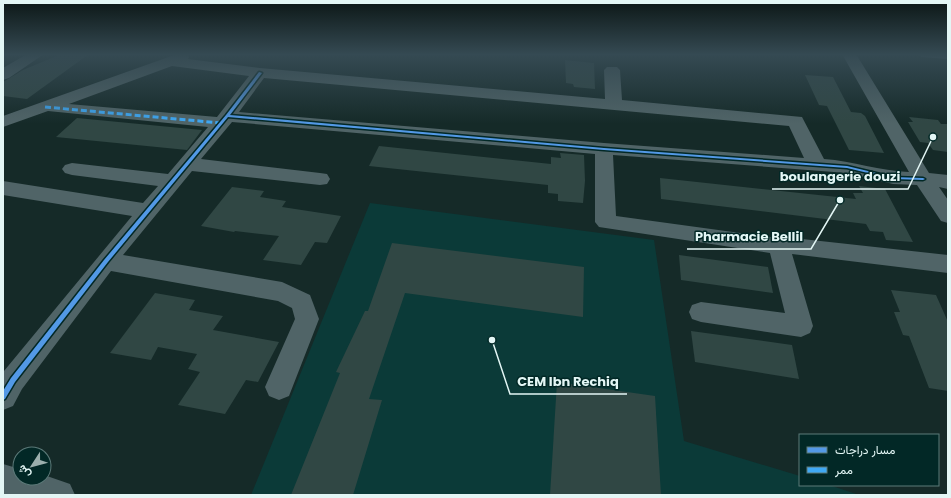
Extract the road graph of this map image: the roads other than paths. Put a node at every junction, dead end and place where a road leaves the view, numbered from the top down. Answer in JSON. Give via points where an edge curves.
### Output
{"nodes":[{"id":1,"x":126,"y":77,"type":"edge"},
{"id":2,"x":257,"y":77,"type":"edge"},
{"id":3,"x":308,"y":77,"type":"edge"},
{"id":4,"x":612,"y":77,"type":"edge"},
{"id":5,"x":863,"y":77,"type":"edge"},
{"id":6,"x":614,"y":104,"type":"junction"},
{"id":7,"x":45,"y":107,"type":"junction"},
{"id":8,"x":224,"y":119,"type":"junction"},
{"id":9,"x":3,"y":122,"type":"edge"},
{"id":10,"x":604,"y":149,"type":"junction"},
{"id":11,"x":187,"y":164,"type":"junction"},
{"id":12,"x":817,"y":165,"type":"junction"},
{"id":13,"x":72,"y":169,"type":"dead end"},
{"id":14,"x":320,"y":179,"type":"dead end"},
{"id":15,"x":923,"y":179,"type":"junction"},
{"id":16,"x":173,"y":181,"type":"junction"},
{"id":17,"x":948,"y":182,"type":"edge"},
{"id":18,"x":3,"y":188,"type":"edge"},
{"id":19,"x":147,"y":211,"type":"junction"},
{"id":20,"x":948,"y":216,"type":"edge"},
{"id":21,"x":785,"y":247,"type":"junction"},
{"id":22,"x":106,"y":261,"type":"junction"},
{"id":23,"x":948,"y":264,"type":"edge"},
{"id":24,"x":701,"y":312,"type":"dead end"},
{"id":25,"x":279,"y":388,"type":"dead end"},
{"id":26,"x":3,"y":397,"type":"edge"},
{"id":27,"x":3,"y":480,"type":"edge"},
{"id":28,"x":59,"y":495,"type":"edge"}],
"edges":[{"from":1,"to":7,"type":"street"},
{"from":2,"to":8,"type":"street"},
{"from":3,"to":6,"type":"street"},
{"from":4,"to":6,"type":"street"},
{"from":5,"to":15,"type":"street"},
{"from":6,"to":12,"type":"street","via":[[796,121]]},
{"from":7,"to":8,"type":"street"},
{"from":7,"to":9,"type":"street"},
{"from":8,"to":10,"type":"street"},
{"from":8,"to":11,"type":"street"},
{"from":10,"to":12,"type":"street"},
{"from":10,"to":21,"type":"street","via":[[606,222]]},
{"from":11,"to":14,"type":"street"},
{"from":11,"to":16,"type":"street"},
{"from":12,"to":15,"type":"street","via":[[847,167],[893,178]]},
{"from":13,"to":16,"type":"street"},
{"from":15,"to":17,"type":"street"},
{"from":15,"to":20,"type":"street"},
{"from":16,"to":19,"type":"street"},
{"from":18,"to":19,"type":"street"},
{"from":19,"to":22,"type":"street"},
{"from":21,"to":23,"type":"street"},
{"from":21,"to":24,"type":"street","via":[[781,253],[800,326]]},
{"from":22,"to":25,"type":"street","via":[[282,292],[302,302],[307,319]]},
{"from":22,"to":26,"type":"street","via":[[13,380]]},
{"from":27,"to":28,"type":"street"}]}
